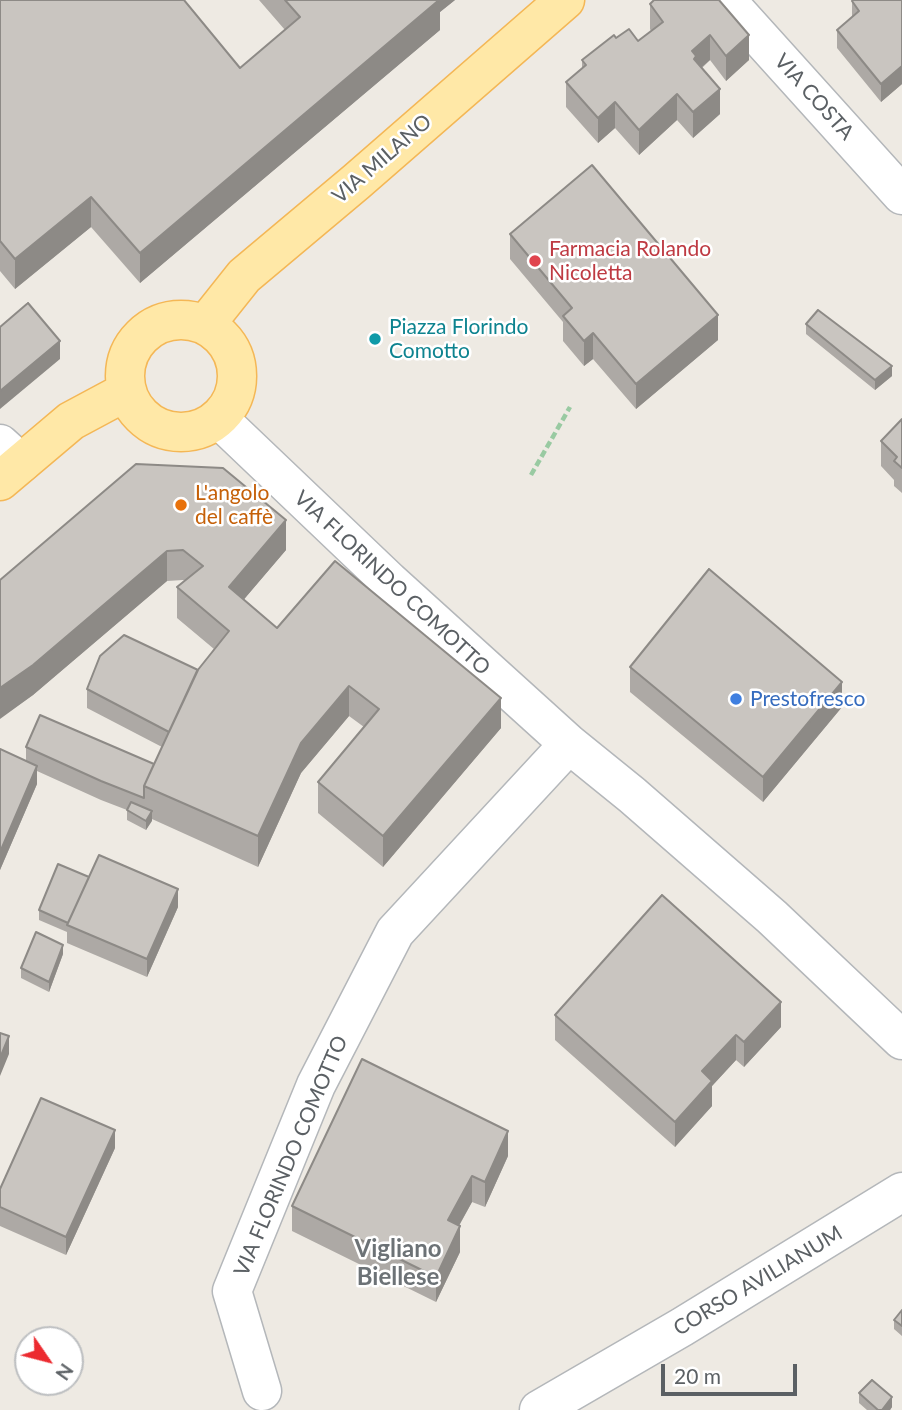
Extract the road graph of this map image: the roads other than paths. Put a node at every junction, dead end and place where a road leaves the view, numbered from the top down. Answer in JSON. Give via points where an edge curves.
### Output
{"nodes":[{"id":1,"x":565,"y":0,"type":"edge"},
{"id":2,"x":726,"y":0,"type":"edge"},
{"id":3,"x":902,"y":195,"type":"edge"},
{"id":4,"x":205,"y":325,"type":"junction"},
{"id":5,"x":127,"y":391,"type":"junction"},
{"id":6,"x":219,"y":419,"type":"junction"},
{"id":7,"x":7,"y":463,"type":"edge"},
{"id":8,"x":569,"y":744,"type":"junction"},
{"id":9,"x":902,"y":1040,"type":"edge"},
{"id":10,"x":902,"y":1192,"type":"edge"},
{"id":11,"x":262,"y":1391,"type":"dead end"},
{"id":12,"x":540,"y":1410,"type":"edge"}],
"edges":[{"from":1,"to":4,"type":"main road","name":"VIA MILANO","via":[[244,276]]},
{"from":2,"to":3,"type":"street","name":"VIA COSTA"},
{"from":4,"to":5,"type":"main road","via":[[178,320],[153,327],[129,354]]},
{"from":4,"to":6,"type":"main road","via":[[221,335],[238,368],[231,404]]},
{"from":5,"to":6,"type":"main road","via":[[134,408],[165,430],[184,433]]},
{"from":5,"to":7,"type":"main road"},
{"from":6,"to":8,"type":"street","name":"VIA FLORINDO COMOTTO"},
{"from":8,"to":9,"type":"street","name":"VIA FLORINDO COMOTTO","via":[[772,917]]},
{"from":8,"to":11,"type":"street","name":"VIA FLORINDO COMOTTO","via":[[395,932],[316,1085],[233,1291]]},
{"from":10,"to":12,"type":"street","name":"CORSO AVILIANUM"}]}
